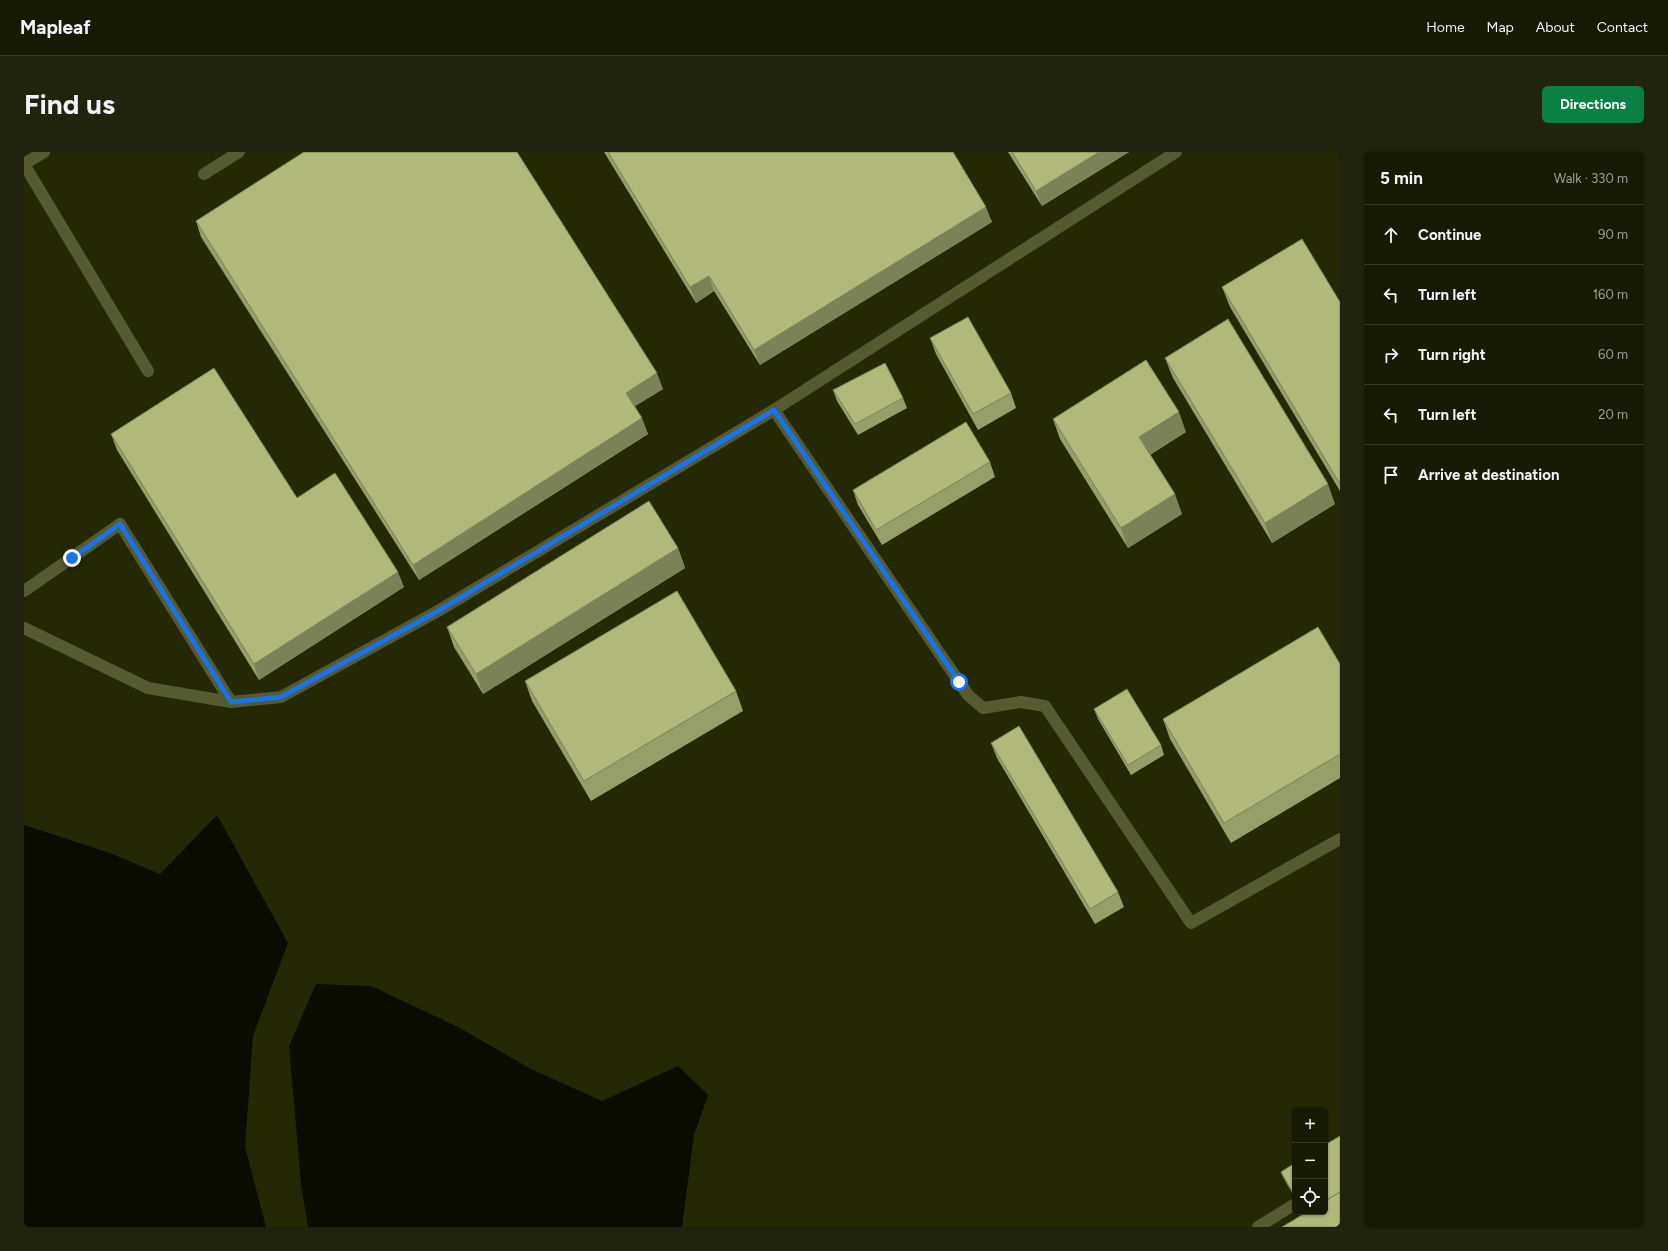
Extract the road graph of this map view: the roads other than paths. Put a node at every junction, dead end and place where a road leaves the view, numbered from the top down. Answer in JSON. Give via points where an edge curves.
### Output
{"nodes":[{"id":1,"x":44,"y":152,"type":"edge"},
{"id":2,"x":239,"y":152,"type":"edge"},
{"id":3,"x":1176,"y":152,"type":"edge"},
{"id":4,"x":24,"y":164,"type":"edge"},
{"id":5,"x":204,"y":174,"type":"dead end"},
{"id":6,"x":148,"y":370,"type":"dead end"},
{"id":7,"x":774,"y":410,"type":"junction"},
{"id":8,"x":24,"y":591,"type":"edge"},
{"id":9,"x":24,"y":628,"type":"edge"},
{"id":10,"x":231,"y":702,"type":"junction"},
{"id":11,"x":1340,"y":839,"type":"edge"},
{"id":12,"x":1292,"y":1206,"type":"edge"},
{"id":13,"x":1258,"y":1227,"type":"edge"}],
"edges":[{"from":1,"to":4,"type":"lane"},
{"from":2,"to":5,"type":"lane"},
{"from":3,"to":7,"type":"lane"},
{"from":4,"to":6,"type":"lane"},
{"from":7,"to":10,"type":"lane","via":[[438,611],[281,697]]},
{"from":7,"to":11,"type":"lane","via":[[968,695],[983,708],[1021,702],[1045,706],[1191,923]]},
{"from":8,"to":10,"type":"lane","via":[[120,524]]},
{"from":9,"to":10,"type":"lane","via":[[148,688]]},
{"from":12,"to":13,"type":"lane"}]}
